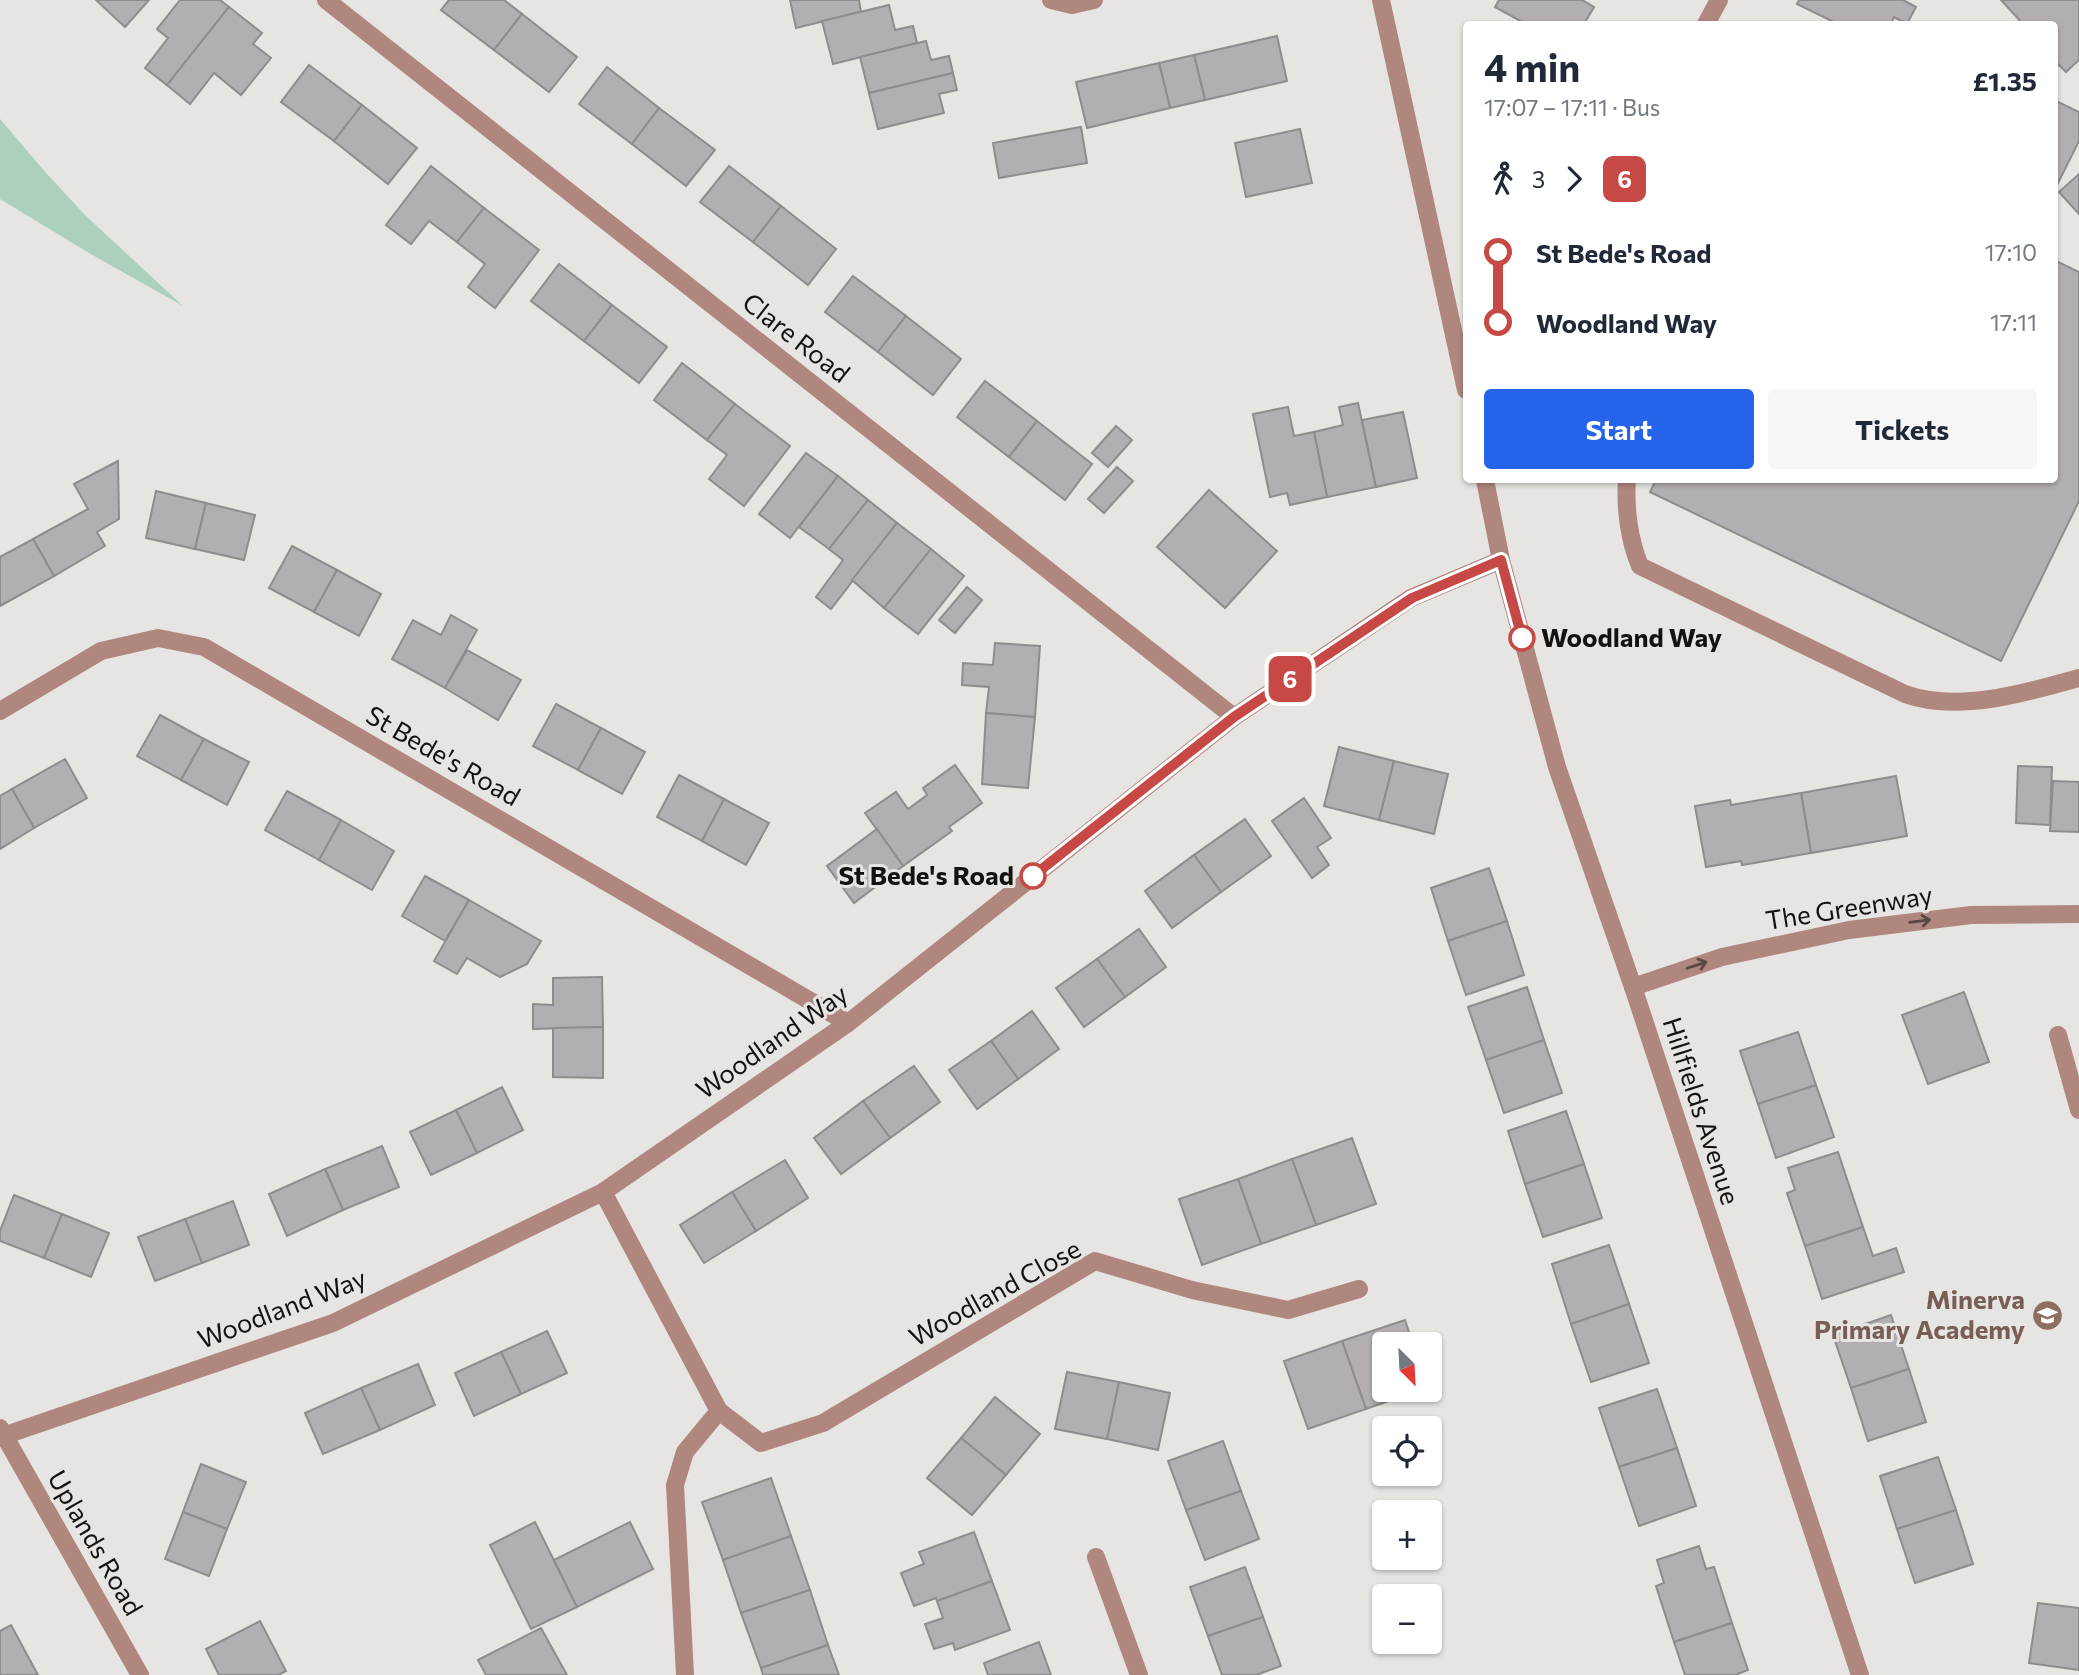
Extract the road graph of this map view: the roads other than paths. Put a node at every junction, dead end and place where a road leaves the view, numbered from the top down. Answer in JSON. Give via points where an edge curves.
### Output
{"nodes":[{"id":1,"x":326,"y":0,"type":"edge"},
{"id":2,"x":1051,"y":0,"type":"edge"},
{"id":3,"x":1094,"y":0,"type":"edge"},
{"id":4,"x":1381,"y":0,"type":"edge"},
{"id":5,"x":1719,"y":0,"type":"edge"},
{"id":6,"x":1708,"y":21,"type":"edge"},
{"id":7,"x":1463,"y":376,"type":"edge"},
{"id":8,"x":1486,"y":483,"type":"edge"},
{"id":9,"x":1627,"y":483,"type":"edge"},
{"id":10,"x":1501,"y":560,"type":"junction"},
{"id":11,"x":2079,"y":678,"type":"edge"},
{"id":12,"x":0,"y":711,"type":"edge"},
{"id":13,"x":1234,"y":717,"type":"junction"},
{"id":14,"x":2079,"y":914,"type":"edge"},
{"id":15,"x":1633,"y":987,"type":"junction"},
{"id":16,"x":848,"y":1023,"type":"junction"},
{"id":17,"x":2058,"y":1035,"type":"dead end"},
{"id":18,"x":2079,"y":1110,"type":"edge"},
{"id":19,"x":603,"y":1192,"type":"junction"},
{"id":20,"x":1359,"y":1289,"type":"dead end"},
{"id":21,"x":719,"y":1412,"type":"junction"},
{"id":22,"x":1,"y":1434,"type":"edge"},
{"id":23,"x":1096,"y":1557,"type":"dead end"},
{"id":24,"x":140,"y":1675,"type":"edge"},
{"id":25,"x":685,"y":1675,"type":"edge"},
{"id":26,"x":1139,"y":1675,"type":"edge"},
{"id":27,"x":1860,"y":1675,"type":"edge"}],
"edges":[{"from":1,"to":13,"type":"street","name":"Clare Road"},
{"from":2,"to":3,"type":"street","via":[[1072,5]]},
{"from":4,"to":7,"type":"street"},
{"from":5,"to":6,"type":"street"},
{"from":8,"to":10,"type":"street","name":"Hillfields Avenue"},
{"from":9,"to":11,"type":"street","via":[[1632,548],[1640,565],[1905,694],[1924,700],[1970,701]]},
{"from":10,"to":13,"type":"street","name":"Woodland Way","via":[[1412,598]]},
{"from":10,"to":15,"type":"street","name":"Hillfields Avenue","via":[[1557,767]]},
{"from":12,"to":16,"type":"street","name":"St Bede's Road","via":[[100,651],[158,638],[204,647]]},
{"from":13,"to":16,"type":"street","name":"Woodland Way"},
{"from":15,"to":14,"type":"street","name":"The Greenway","one_way":true,"via":[[1722,957],[1849,930],[1971,915]]},
{"from":15,"to":27,"type":"street","name":"Hillfields Avenue"},
{"from":16,"to":19,"type":"street","name":"Woodland Way"},
{"from":17,"to":18,"type":"street"},
{"from":19,"to":21,"type":"street","name":"Woodland Close"},
{"from":19,"to":22,"type":"street","name":"Woodland Way","via":[[333,1323]]},
{"from":20,"to":21,"type":"street","name":"Woodland Close","via":[[1288,1310],[1192,1290],[1095,1261],[823,1423],[761,1443]]},
{"from":21,"to":25,"type":"street","via":[[685,1452],[675,1485]]},
{"from":22,"to":24,"type":"street","name":"Uplands Road"},
{"from":23,"to":26,"type":"street"}]}
